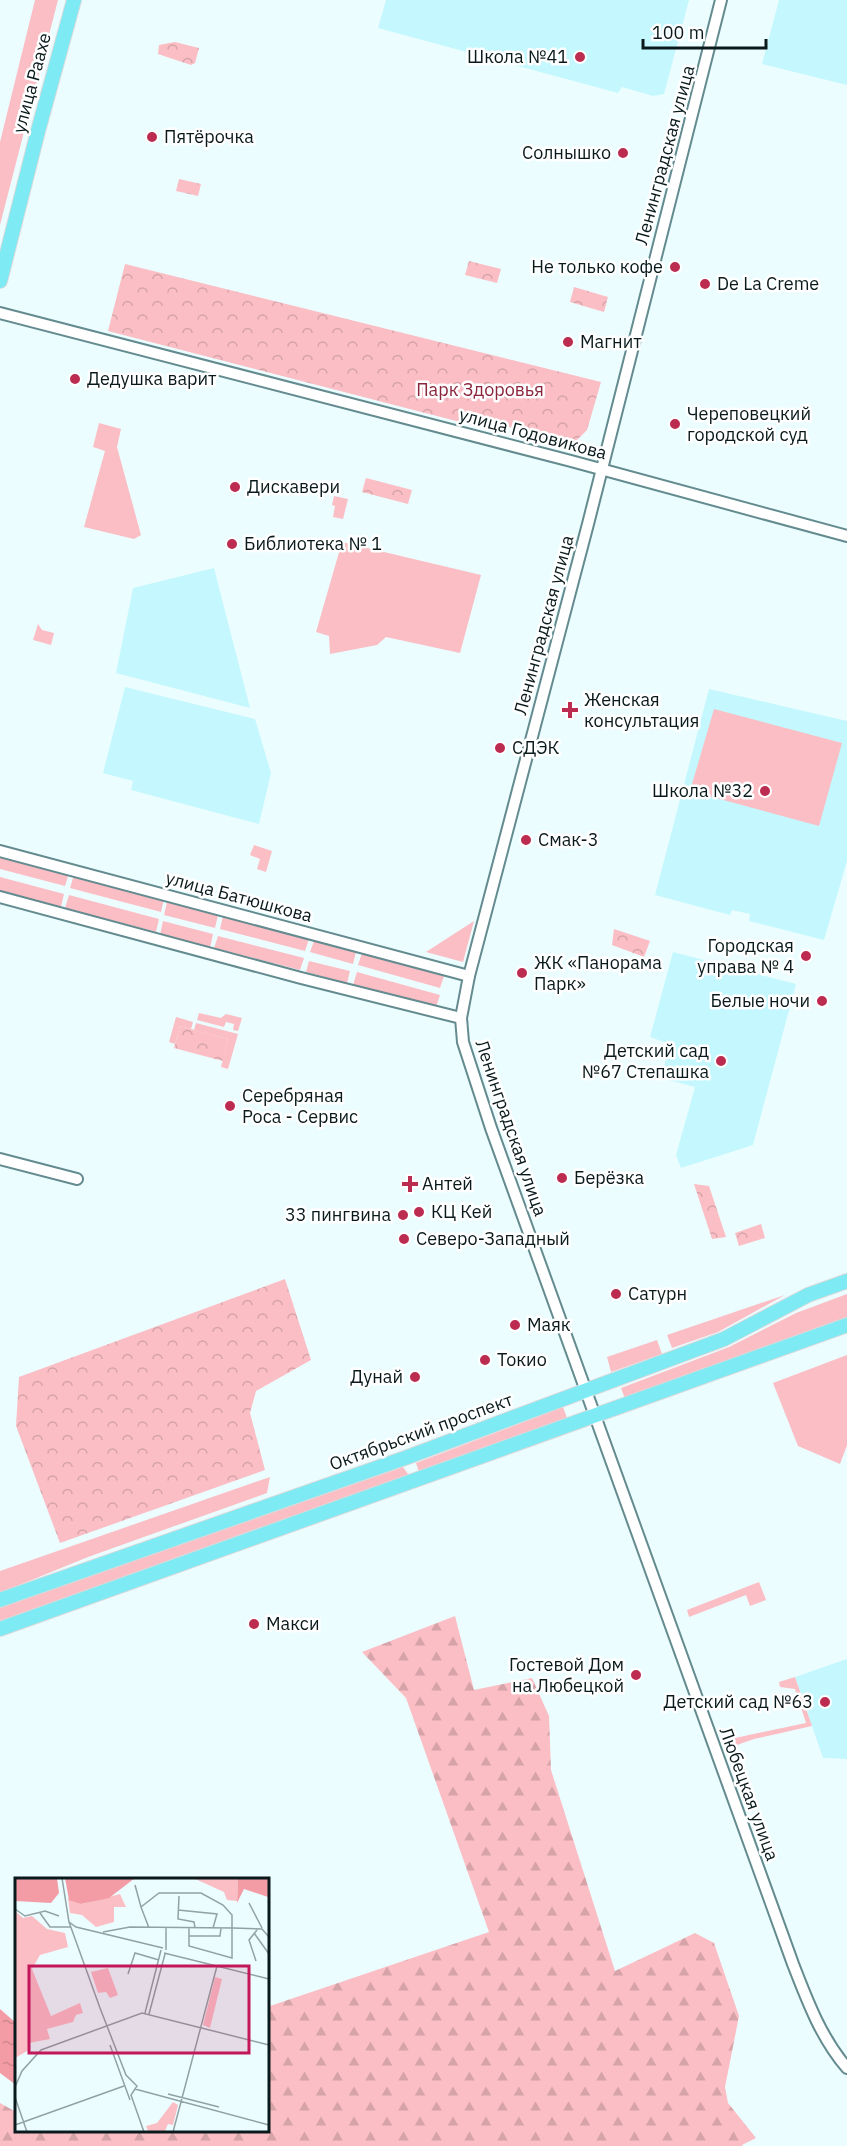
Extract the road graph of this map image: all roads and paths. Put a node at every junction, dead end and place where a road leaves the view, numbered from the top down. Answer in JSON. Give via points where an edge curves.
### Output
{"nodes":[{"id":1,"x":74,"y":0,"type":"edge"},
{"id":2,"x":721,"y":0,"type":"edge"},
{"id":3,"x":0,"y":281,"type":"edge"},
{"id":4,"x":0,"y":313,"type":"edge"},
{"id":5,"x":602,"y":469,"type":"junction"},
{"id":6,"x":847,"y":536,"type":"edge"},
{"id":7,"x":0,"y":851,"type":"edge"},
{"id":8,"x":0,"y":897,"type":"edge"},
{"id":9,"x":469,"y":976,"type":"junction"},
{"id":10,"x":460,"y":1018,"type":"junction"},
{"id":11,"x":0,"y":1159,"type":"edge"},
{"id":12,"x":77,"y":1179,"type":"dead end"},
{"id":13,"x":847,"y":1281,"type":"edge"},
{"id":14,"x":847,"y":1325,"type":"edge"},
{"id":15,"x":586,"y":1390,"type":"junction"},
{"id":16,"x":596,"y":1417,"type":"junction"},
{"id":17,"x":405,"y":1458,"type":"junction"},
{"id":18,"x":411,"y":1482,"type":"junction"},
{"id":19,"x":0,"y":1600,"type":"edge"},
{"id":20,"x":0,"y":1629,"type":"edge"},
{"id":21,"x":847,"y":2068,"type":"edge"}],
"edges":[{"from":1,"to":3,"type":"main road","name":"улица Раахе"},
{"from":2,"to":5,"type":"street","name":"Ленинградская улица"},
{"from":4,"to":5,"type":"street","name":"улица Годовикова"},
{"from":5,"to":6,"type":"street","name":"улица Годовикова"},
{"from":5,"to":9,"type":"street","name":"Ленинградская улица"},
{"from":7,"to":9,"type":"street","name":"улица Батюшкова"},
{"from":8,"to":10,"type":"street"},
{"from":9,"to":10,"type":"street","name":"Ленинградская улица"},
{"from":10,"to":15,"type":"street","name":"Ленинградская улица","via":[[463,1042],[491,1128]]},
{"from":11,"to":12,"type":"street"},
{"from":13,"to":15,"type":"main road","name":"Октябрьский проспект","via":[[808,1295],[724,1339]]},
{"from":14,"to":16,"type":"main road"},
{"from":15,"to":16,"type":"street","name":"Любецкая улица"},
{"from":15,"to":17,"type":"main road","name":"Октябрьский проспект"},
{"from":16,"to":18,"type":"main road"},
{"from":16,"to":21,"type":"street","name":"Любецкая улица","via":[[807,2002]]},
{"from":17,"to":18,"type":"main road","via":[[412,1464]]},
{"from":17,"to":19,"type":"main road","name":"Октябрьский проспект"},
{"from":18,"to":20,"type":"main road"}]}
